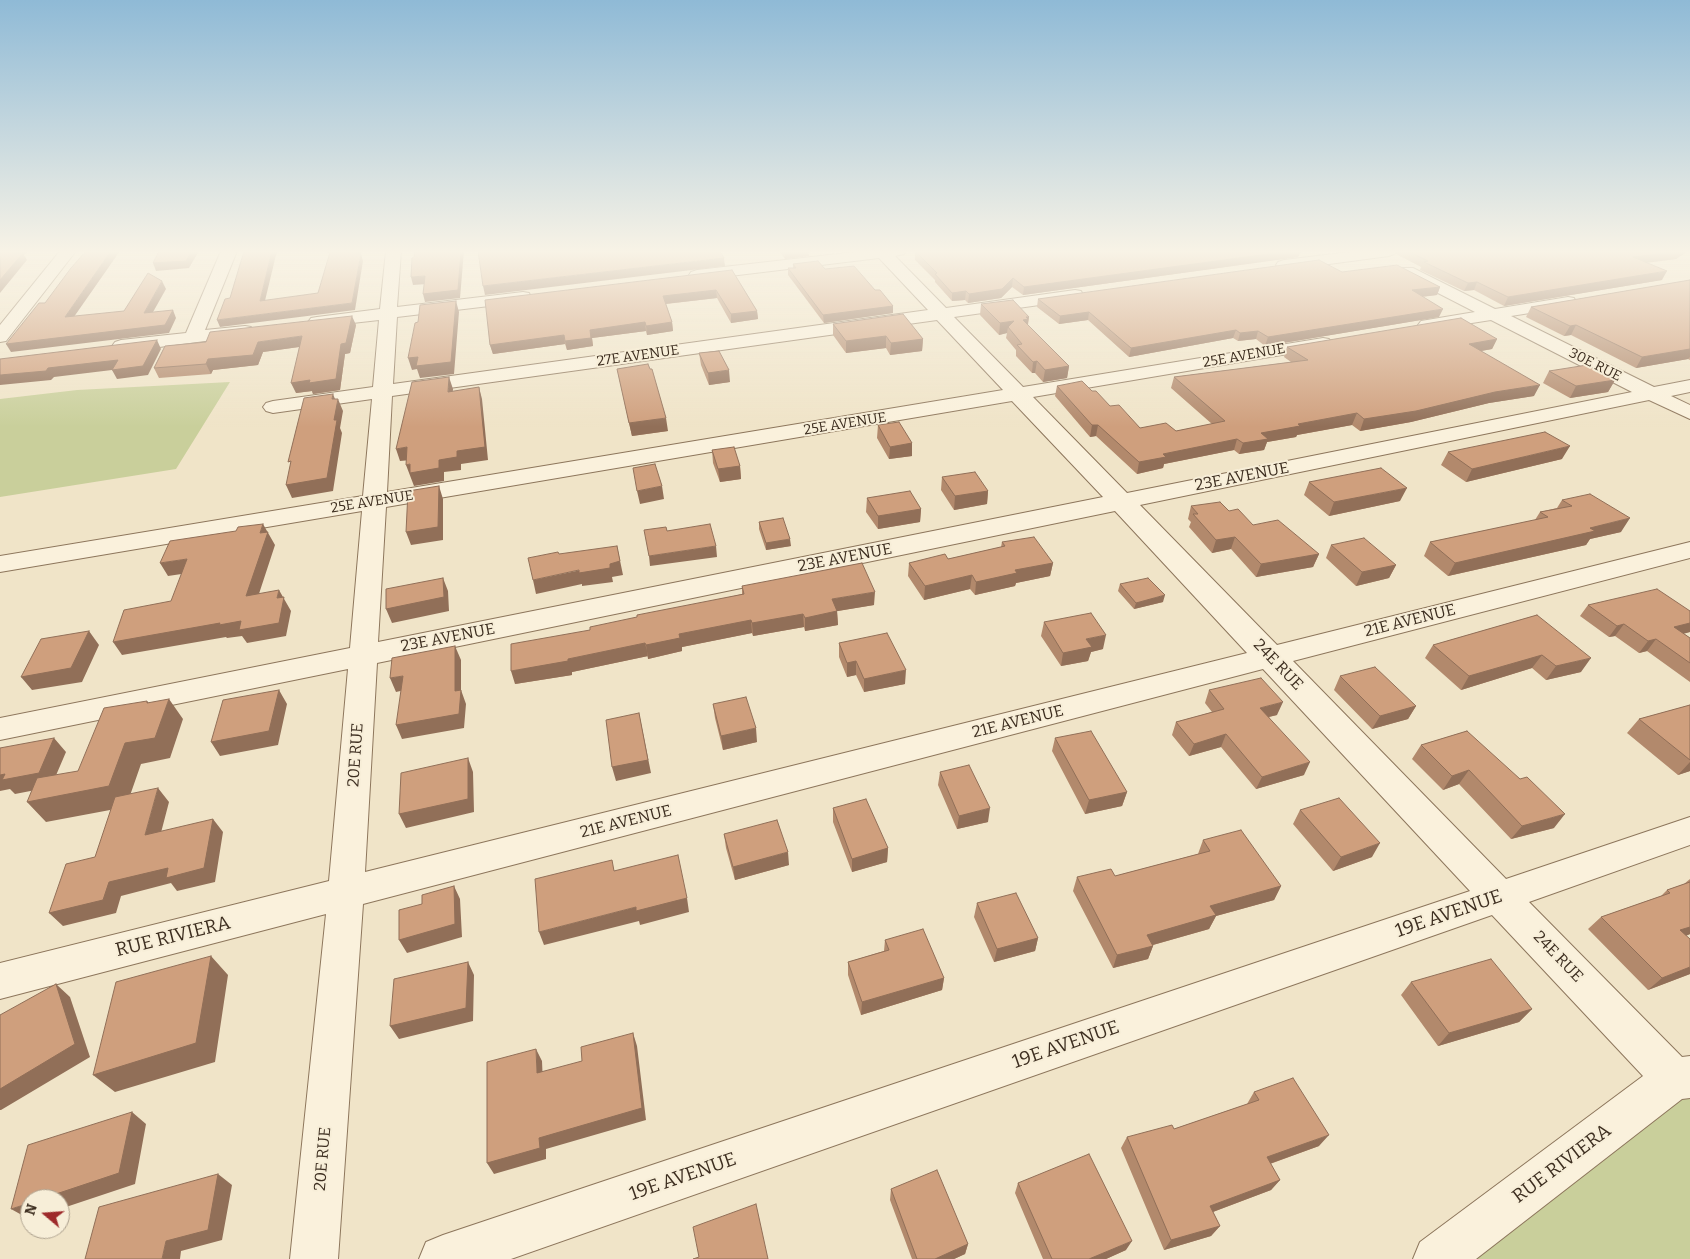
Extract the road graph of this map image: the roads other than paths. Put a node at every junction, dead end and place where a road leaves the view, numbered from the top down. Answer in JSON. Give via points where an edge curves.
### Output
{"nodes":[{"id":1,"x":21,"y":310,"type":"edge"},
{"id":2,"x":205,"y":310,"type":"edge"},
{"id":3,"x":389,"y":310,"type":"edge"},
{"id":4,"x":415,"y":310,"type":"edge"},
{"id":5,"x":937,"y":310,"type":"edge"},
{"id":6,"x":971,"y":310,"type":"edge"},
{"id":7,"x":1484,"y":310,"type":"edge"},
{"id":8,"x":1519,"y":310,"type":"edge"},
{"id":9,"x":388,"y":313,"type":"junction"},
{"id":10,"x":941,"y":314,"type":"junction"},
{"id":11,"x":1493,"y":314,"type":"junction"},
{"id":12,"x":300,"y":324,"type":"edge"},
{"id":13,"x":261,"y":329,"type":"edge"},
{"id":14,"x":1406,"y":329,"type":"edge"},
{"id":15,"x":0,"y":337,"type":"edge"},
{"id":16,"x":193,"y":337,"type":"junction"},
{"id":17,"x":1338,"y":340,"type":"edge"},
{"id":18,"x":106,"y":348,"type":"edge"},
{"id":19,"x":1690,"y":386,"type":"edge"},
{"id":20,"x":382,"y":391,"type":"junction"},
{"id":21,"x":1652,"y":394,"type":"junction"},
{"id":22,"x":1019,"y":395,"type":"junction"},
{"id":23,"x":273,"y":407,"type":"dead end"},
{"id":24,"x":1690,"y":413,"type":"edge"},
{"id":25,"x":375,"y":502,"type":"junction"},
{"id":26,"x":1121,"y":502,"type":"junction"},
{"id":27,"x":1690,"y":550,"type":"edge"},
{"id":28,"x":0,"y":564,"type":"edge"},
{"id":29,"x":363,"y":655,"type":"junction"},
{"id":30,"x":1270,"y":657,"type":"junction"},
{"id":31,"x":0,"y":729,"type":"edge"},
{"id":32,"x":1690,"y":831,"type":"edge"},
{"id":33,"x":346,"y":894,"type":"junction"},
{"id":34,"x":1500,"y":897,"type":"junction"},
{"id":35,"x":0,"y":981,"type":"edge"},
{"id":36,"x":1682,"y":1078,"type":"edge"},
{"id":37,"x":314,"y":1259,"type":"edge"},
{"id":38,"x":443,"y":1259,"type":"edge"},
{"id":39,"x":1436,"y":1259,"type":"edge"}],
"edges":[{"from":1,"to":15,"type":"street"},
{"from":2,"to":16,"type":"street"},
{"from":3,"to":9,"type":"street","name":"20E RUE"},
{"from":4,"to":9,"type":"street"},
{"from":5,"to":10,"type":"street","name":"24E RUE"},
{"from":6,"to":10,"type":"street","name":"27E AVENUE"},
{"from":7,"to":11,"type":"street","name":"30E RUE"},
{"from":8,"to":11,"type":"street"},
{"from":9,"to":12,"type":"street"},
{"from":9,"to":20,"type":"street","name":"20E RUE"},
{"from":10,"to":20,"type":"street","name":"27E AVENUE"},
{"from":10,"to":22,"type":"street","name":"24E RUE"},
{"from":11,"to":14,"type":"street"},
{"from":11,"to":21,"type":"street","name":"30E RUE"},
{"from":13,"to":16,"type":"street"},
{"from":16,"to":18,"type":"street"},
{"from":17,"to":22,"type":"street","name":"25E AVENUE"},
{"from":19,"to":21,"type":"street","name":"23E AVENUE"},
{"from":20,"to":23,"type":"street","name":"27E AVENUE"},
{"from":20,"to":25,"type":"street","name":"20E RUE"},
{"from":21,"to":24,"type":"street","name":"30E RUE"},
{"from":21,"to":26,"type":"street","name":"23E AVENUE"},
{"from":22,"to":25,"type":"street","name":"25E AVENUE"},
{"from":22,"to":26,"type":"street","name":"24E RUE"},
{"from":25,"to":28,"type":"street","name":"25E AVENUE"},
{"from":25,"to":29,"type":"street","name":"20E RUE"},
{"from":26,"to":29,"type":"street","name":"23E AVENUE"},
{"from":26,"to":30,"type":"street","name":"24E RUE"},
{"from":27,"to":30,"type":"street","name":"21E AVENUE"},
{"from":29,"to":31,"type":"street","name":"23E AVENUE"},
{"from":29,"to":33,"type":"street","name":"20E RUE"},
{"from":30,"to":33,"type":"street","name":"21E AVENUE"},
{"from":30,"to":34,"type":"street","name":"24E RUE"},
{"from":32,"to":34,"type":"street","name":"19E AVENUE"},
{"from":33,"to":35,"type":"street","name":"RUE RIVIERA"},
{"from":33,"to":37,"type":"street","name":"20E RUE"},
{"from":34,"to":36,"type":"street","name":"24E RUE"},
{"from":34,"to":38,"type":"street","name":"19E AVENUE"},
{"from":36,"to":39,"type":"street","name":"RUE RIVIERA"}]}
